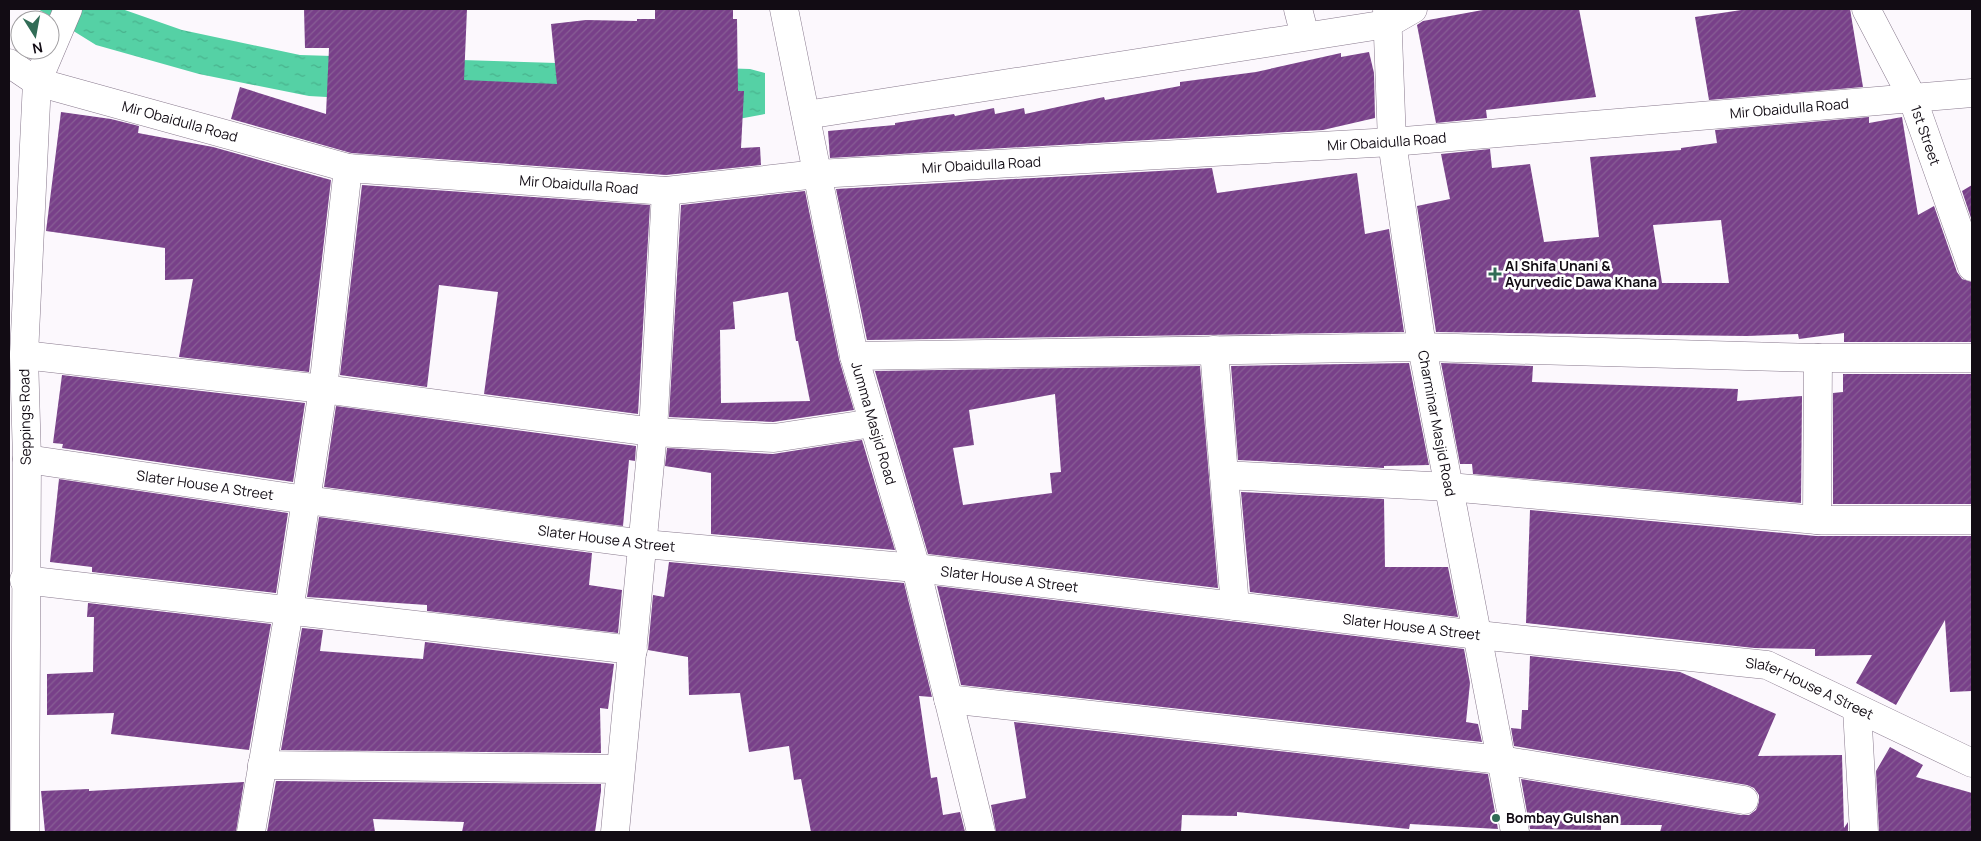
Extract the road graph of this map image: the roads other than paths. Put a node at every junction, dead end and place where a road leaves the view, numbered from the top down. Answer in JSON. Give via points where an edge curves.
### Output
{"nodes":[{"id":1,"x":68,"y":9,"type":"edge"},
{"id":2,"x":784,"y":9,"type":"edge"},
{"id":3,"x":1298,"y":9,"type":"edge"},
{"id":4,"x":1413,"y":9,"type":"edge"},
{"id":5,"x":1866,"y":9,"type":"edge"},
{"id":6,"x":1387,"y":16,"type":"edge"},
{"id":7,"x":1305,"y":36,"type":"junction"},
{"id":8,"x":9,"y":63,"type":"edge"},
{"id":9,"x":37,"y":82,"type":"junction"},
{"id":10,"x":1972,"y":92,"type":"edge"},
{"id":11,"x":1912,"y":97,"type":"junction"},
{"id":12,"x":806,"y":115,"type":"junction"},
{"id":13,"x":1392,"y":142,"type":"junction"},
{"id":14,"x":348,"y":168,"type":"junction"},
{"id":15,"x":817,"y":174,"type":"junction"},
{"id":16,"x":666,"y":191,"type":"junction"},
{"id":17,"x":1972,"y":267,"type":"edge"},
{"id":18,"x":1422,"y":348,"type":"junction"},
{"id":19,"x":1214,"y":350,"type":"junction"},
{"id":20,"x":24,"y":355,"type":"junction"},
{"id":21,"x":854,"y":356,"type":"junction"},
{"id":22,"x":1818,"y":358,"type":"junction"},
{"id":23,"x":1972,"y":358,"type":"edge"},
{"id":24,"x":323,"y":389,"type":"junction"},
{"id":25,"x":873,"y":423,"type":"junction"},
{"id":26,"x":653,"y":432,"type":"junction"},
{"id":27,"x":27,"y":459,"type":"junction"},
{"id":28,"x":1224,"y":475,"type":"junction"},
{"id":29,"x":1449,"y":487,"type":"junction"},
{"id":30,"x":306,"y":500,"type":"junction"},
{"id":31,"x":1817,"y":520,"type":"junction"},
{"id":32,"x":1972,"y":520,"type":"edge"},
{"id":33,"x":17,"y":527,"type":"edge"},
{"id":34,"x":644,"y":544,"type":"junction"},
{"id":35,"x":916,"y":568,"type":"junction"},
{"id":36,"x":24,"y":580,"type":"junction"},
{"id":37,"x":1235,"y":606,"type":"junction"},
{"id":38,"x":289,"y":611,"type":"junction"},
{"id":39,"x":1478,"y":635,"type":"junction"},
{"id":40,"x":633,"y":650,"type":"junction"},
{"id":41,"x":948,"y":699,"type":"junction"},
{"id":42,"x":1858,"y":709,"type":"junction"},
{"id":43,"x":1501,"y":760,"type":"junction"},
{"id":44,"x":1972,"y":763,"type":"edge"},
{"id":45,"x":262,"y":765,"type":"junction"},
{"id":46,"x":620,"y":769,"type":"junction"},
{"id":47,"x":1744,"y":800,"type":"dead end"},
{"id":48,"x":25,"y":832,"type":"edge"},
{"id":49,"x":251,"y":832,"type":"edge"},
{"id":50,"x":615,"y":832,"type":"edge"},
{"id":51,"x":981,"y":832,"type":"edge"},
{"id":52,"x":1515,"y":832,"type":"edge"},
{"id":53,"x":1864,"y":832,"type":"edge"}],
"edges":[{"from":1,"to":9,"type":"street","name":"Seppings Road"},
{"from":2,"to":12,"type":"street","name":"Jumma Masjid Road"},
{"from":3,"to":7,"type":"street"},
{"from":4,"to":6,"type":"street"},
{"from":5,"to":11,"type":"street","name":"1st Street"},
{"from":6,"to":7,"type":"street"},
{"from":6,"to":13,"type":"street","name":"Charminar Masjid Road"},
{"from":7,"to":12,"type":"street"},
{"from":8,"to":9,"type":"street","name":"Mir Obaidulla Road"},
{"from":9,"to":14,"type":"street","name":"Mir Obaidulla Road"},
{"from":9,"to":20,"type":"street","name":"Seppings Road"},
{"from":10,"to":11,"type":"street","name":"Mir Obaidulla Road"},
{"from":11,"to":13,"type":"street","name":"Mir Obaidulla Road"},
{"from":11,"to":17,"type":"street","name":"1st Street"},
{"from":12,"to":15,"type":"street","name":"Jumma Masjid Road"},
{"from":13,"to":15,"type":"street","name":"Mir Obaidulla Road"},
{"from":13,"to":18,"type":"street","name":"Charminar Masjid Road"},
{"from":14,"to":16,"type":"street","name":"Mir Obaidulla Road"},
{"from":14,"to":24,"type":"street"},
{"from":15,"to":16,"type":"street","name":"Mir Obaidulla Road"},
{"from":15,"to":21,"type":"street","name":"Jumma Masjid Road"},
{"from":16,"to":26,"type":"street"},
{"from":18,"to":19,"type":"street"},
{"from":18,"to":22,"type":"street"},
{"from":18,"to":29,"type":"street","name":"Charminar Masjid Road"},
{"from":19,"to":21,"type":"street"},
{"from":19,"to":28,"type":"street"},
{"from":20,"to":24,"type":"street"},
{"from":20,"to":27,"type":"street","name":"Seppings Road"},
{"from":21,"to":25,"type":"street","name":"Jumma Masjid Road"},
{"from":22,"to":23,"type":"street"},
{"from":22,"to":31,"type":"street"},
{"from":24,"to":26,"type":"street"},
{"from":24,"to":30,"type":"street"},
{"from":25,"to":26,"type":"street","via":[[774,438]]},
{"from":25,"to":35,"type":"street","name":"Jumma Masjid Road"},
{"from":26,"to":34,"type":"street"},
{"from":27,"to":30,"type":"street","name":"Slater House A Street"},
{"from":27,"to":33,"type":"street","name":"Seppings Road"},
{"from":28,"to":29,"type":"street"},
{"from":28,"to":37,"type":"street"},
{"from":29,"to":31,"type":"street"},
{"from":29,"to":39,"type":"street","name":"Charminar Masjid Road"},
{"from":30,"to":34,"type":"street","name":"Slater House A Street"},
{"from":30,"to":38,"type":"street"},
{"from":31,"to":32,"type":"street"},
{"from":33,"to":36,"type":"street","name":"Seppings Road"},
{"from":34,"to":35,"type":"street","name":"Slater House A Street"},
{"from":34,"to":40,"type":"street"},
{"from":35,"to":37,"type":"street","name":"Slater House A Street"},
{"from":35,"to":41,"type":"street","name":"Jumma Masjid Road"},
{"from":36,"to":38,"type":"street"},
{"from":36,"to":48,"type":"street","name":"Seppings Road"},
{"from":37,"to":39,"type":"street","name":"Slater House A Street"},
{"from":38,"to":40,"type":"street"},
{"from":38,"to":45,"type":"street"},
{"from":39,"to":42,"type":"street","name":"Slater House A Street","via":[[1767,665]]},
{"from":39,"to":43,"type":"street","name":"Charminar Masjid Road"},
{"from":40,"to":46,"type":"street"},
{"from":41,"to":43,"type":"street"},
{"from":41,"to":51,"type":"street","name":"Jumma Masjid Road"},
{"from":42,"to":44,"type":"street","name":"Slater House A Street"},
{"from":42,"to":53,"type":"street"},
{"from":43,"to":47,"type":"street"},
{"from":43,"to":52,"type":"street","name":"Charminar Masjid Road"},
{"from":45,"to":46,"type":"street"},
{"from":45,"to":49,"type":"street"},
{"from":46,"to":50,"type":"street"}]}
